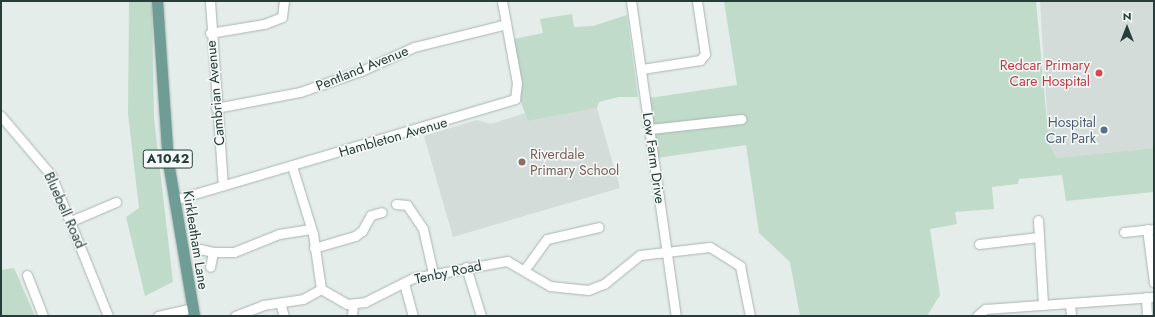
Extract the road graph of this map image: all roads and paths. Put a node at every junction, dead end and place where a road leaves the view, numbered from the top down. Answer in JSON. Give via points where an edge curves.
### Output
{"nodes":[{"id":1,"x":157,"y":1,"type":"edge"},
{"id":2,"x":210,"y":1,"type":"edge"},
{"id":3,"x":284,"y":1,"type":"edge"},
{"id":4,"x":502,"y":1,"type":"edge"},
{"id":5,"x":631,"y":1,"type":"edge"},
{"id":6,"x":697,"y":1,"type":"edge"},
{"id":7,"x":506,"y":24,"type":"junction"},
{"id":8,"x":210,"y":33,"type":"junction"},
{"id":9,"x":642,"y":69,"type":"junction"},
{"id":10,"x":216,"y":108,"type":"junction"},
{"id":11,"x":1,"y":116,"type":"edge"},
{"id":12,"x":741,"y":119,"type":"dead end"},
{"id":13,"x":650,"y":129,"type":"junction"},
{"id":14,"x":292,"y":166,"type":"junction"},
{"id":15,"x":223,"y":185,"type":"junction"},
{"id":16,"x":412,"y":197,"type":"dead end"},
{"id":17,"x":174,"y":200,"type":"junction"},
{"id":18,"x":116,"y":202,"type":"dead end"},
{"id":19,"x":396,"y":204,"type":"dead end"},
{"id":20,"x":407,"y":205,"type":"junction"},
{"id":21,"x":382,"y":212,"type":"dead end"},
{"id":22,"x":1038,"y":220,"type":"dead end"},
{"id":23,"x":71,"y":221,"type":"junction"},
{"id":24,"x":599,"y":227,"type":"dead end"},
{"id":25,"x":311,"y":229,"type":"junction"},
{"id":26,"x":1150,"y":229,"type":"edge"},
{"id":27,"x":1124,"y":232,"type":"dead end"},
{"id":28,"x":1039,"y":237,"type":"junction"},
{"id":29,"x":979,"y":244,"type":"dead end"},
{"id":30,"x":314,"y":248,"type":"junction"},
{"id":31,"x":200,"y":249,"type":"dead end"},
{"id":32,"x":667,"y":251,"type":"junction"},
{"id":33,"x":213,"y":252,"type":"junction"},
{"id":34,"x":210,"y":267,"type":"dead end"},
{"id":35,"x":466,"y":267,"type":"junction"},
{"id":36,"x":525,"y":269,"type":"junction"},
{"id":37,"x":433,"y":273,"type":"junction"},
{"id":38,"x":27,"y":275,"type":"dead end"},
{"id":39,"x":404,"y":283,"type":"junction"},
{"id":40,"x":1154,"y":283,"type":"edge"},
{"id":41,"x":321,"y":288,"type":"junction"},
{"id":42,"x":1150,"y":296,"type":"edge"},
{"id":43,"x":280,"y":303,"type":"junction"},
{"id":44,"x":352,"y":304,"type":"junction"},
{"id":45,"x":1043,"y":304,"type":"junction"},
{"id":46,"x":1070,"y":304,"type":"junction"},
{"id":47,"x":193,"y":312,"type":"edge"},
{"id":48,"x":43,"y":316,"type":"edge"},
{"id":49,"x":108,"y":316,"type":"edge"},
{"id":50,"x":158,"y":316,"type":"edge"},
{"id":51,"x":234,"y":316,"type":"edge"},
{"id":52,"x":284,"y":316,"type":"edge"},
{"id":53,"x":352,"y":316,"type":"edge"},
{"id":54,"x":413,"y":316,"type":"edge"},
{"id":55,"x":481,"y":316,"type":"edge"},
{"id":56,"x":676,"y":316,"type":"edge"},
{"id":57,"x":750,"y":316,"type":"edge"},
{"id":58,"x":977,"y":316,"type":"edge"},
{"id":59,"x":1071,"y":316,"type":"edge"},
{"id":60,"x":1147,"y":316,"type":"edge"}],
"edges":[{"from":1,"to":17,"type":"main road","name":"Kirkleatham Lane","number":"A1042","via":[[162,106]]},
{"from":2,"to":8,"type":"street","name":"Cambrian Avenue"},
{"from":3,"to":8,"type":"street","via":[[282,17],[264,24]]},
{"from":4,"to":7,"type":"street","name":"Hambleton Avenue"},
{"from":5,"to":9,"type":"street","name":"Low Farm Drive"},
{"from":6,"to":9,"type":"street","via":[[705,54],[700,60]]},
{"from":7,"to":10,"type":"street","name":"Pentland Avenue","via":[[414,47],[361,71],[300,92]]},
{"from":7,"to":14,"type":"street","name":"Hambleton Avenue","via":[[517,83],[515,99]]},
{"from":8,"to":10,"type":"street","name":"Cambrian Avenue"},
{"from":9,"to":13,"type":"street","name":"Low Farm Drive"},
{"from":10,"to":15,"type":"street","name":"Cambrian Avenue"},
{"from":11,"to":23,"type":"street","name":"Bluebell Road","via":[[51,175]]},
{"from":12,"to":13,"type":"street"},
{"from":13,"to":32,"type":"street","name":"Low Farm Drive"},
{"from":14,"to":15,"type":"street","name":"Hambleton Avenue"},
{"from":14,"to":25,"type":"street"},
{"from":15,"to":17,"type":"street","name":"Hambleton Avenue"},
{"from":16,"to":20,"type":"street"},
{"from":17,"to":47,"type":"main road","name":"Kirkleatham Lane","number":"A1042"},
{"from":18,"to":23,"type":"street"},
{"from":19,"to":20,"type":"street"},
{"from":20,"to":37,"type":"street","via":[[423,229]]},
{"from":21,"to":30,"type":"street","via":[[371,215],[362,231],[355,236]]},
{"from":22,"to":28,"type":"street"},
{"from":23,"to":49,"type":"street","name":"Bluebell Road"},
{"from":24,"to":36,"type":"street","via":[[547,239]]},
{"from":25,"to":30,"type":"street"},
{"from":25,"to":33,"type":"street","via":[[279,234],[234,252]]},
{"from":26,"to":27,"type":"street"},
{"from":26,"to":40,"type":"street"},
{"from":28,"to":29,"type":"street"},
{"from":28,"to":45,"type":"street"},
{"from":30,"to":41,"type":"street"},
{"from":31,"to":33,"type":"street"},
{"from":32,"to":36,"type":"street","name":"Tenby Road","via":[[640,255],[604,284],[583,291],[550,286]]},
{"from":32,"to":56,"type":"street","name":"Low Farm Drive"},
{"from":32,"to":57,"type":"street","name":"Tenby Road","via":[[710,246],[734,260],[744,277]]},
{"from":33,"to":34,"type":"street"},
{"from":35,"to":36,"type":"street","name":"Tenby Road","via":[[507,261]]},
{"from":35,"to":37,"type":"street","name":"Tenby Road"},
{"from":35,"to":55,"type":"street"},
{"from":37,"to":39,"type":"street","name":"Tenby Road"},
{"from":38,"to":48,"type":"street"},
{"from":39,"to":44,"type":"street","name":"Tenby Road"},
{"from":39,"to":54,"type":"street"},
{"from":41,"to":43,"type":"street","via":[[303,299]]},
{"from":41,"to":44,"type":"street"},
{"from":42,"to":46,"type":"street"},
{"from":42,"to":60,"type":"street"},
{"from":43,"to":51,"type":"street","via":[[263,305]]},
{"from":43,"to":52,"type":"street"},
{"from":44,"to":53,"type":"street"},
{"from":45,"to":46,"type":"street"},
{"from":45,"to":58,"type":"street","via":[[985,309]]},
{"from":46,"to":59,"type":"street"},
{"from":47,"to":50,"type":"street"}]}
